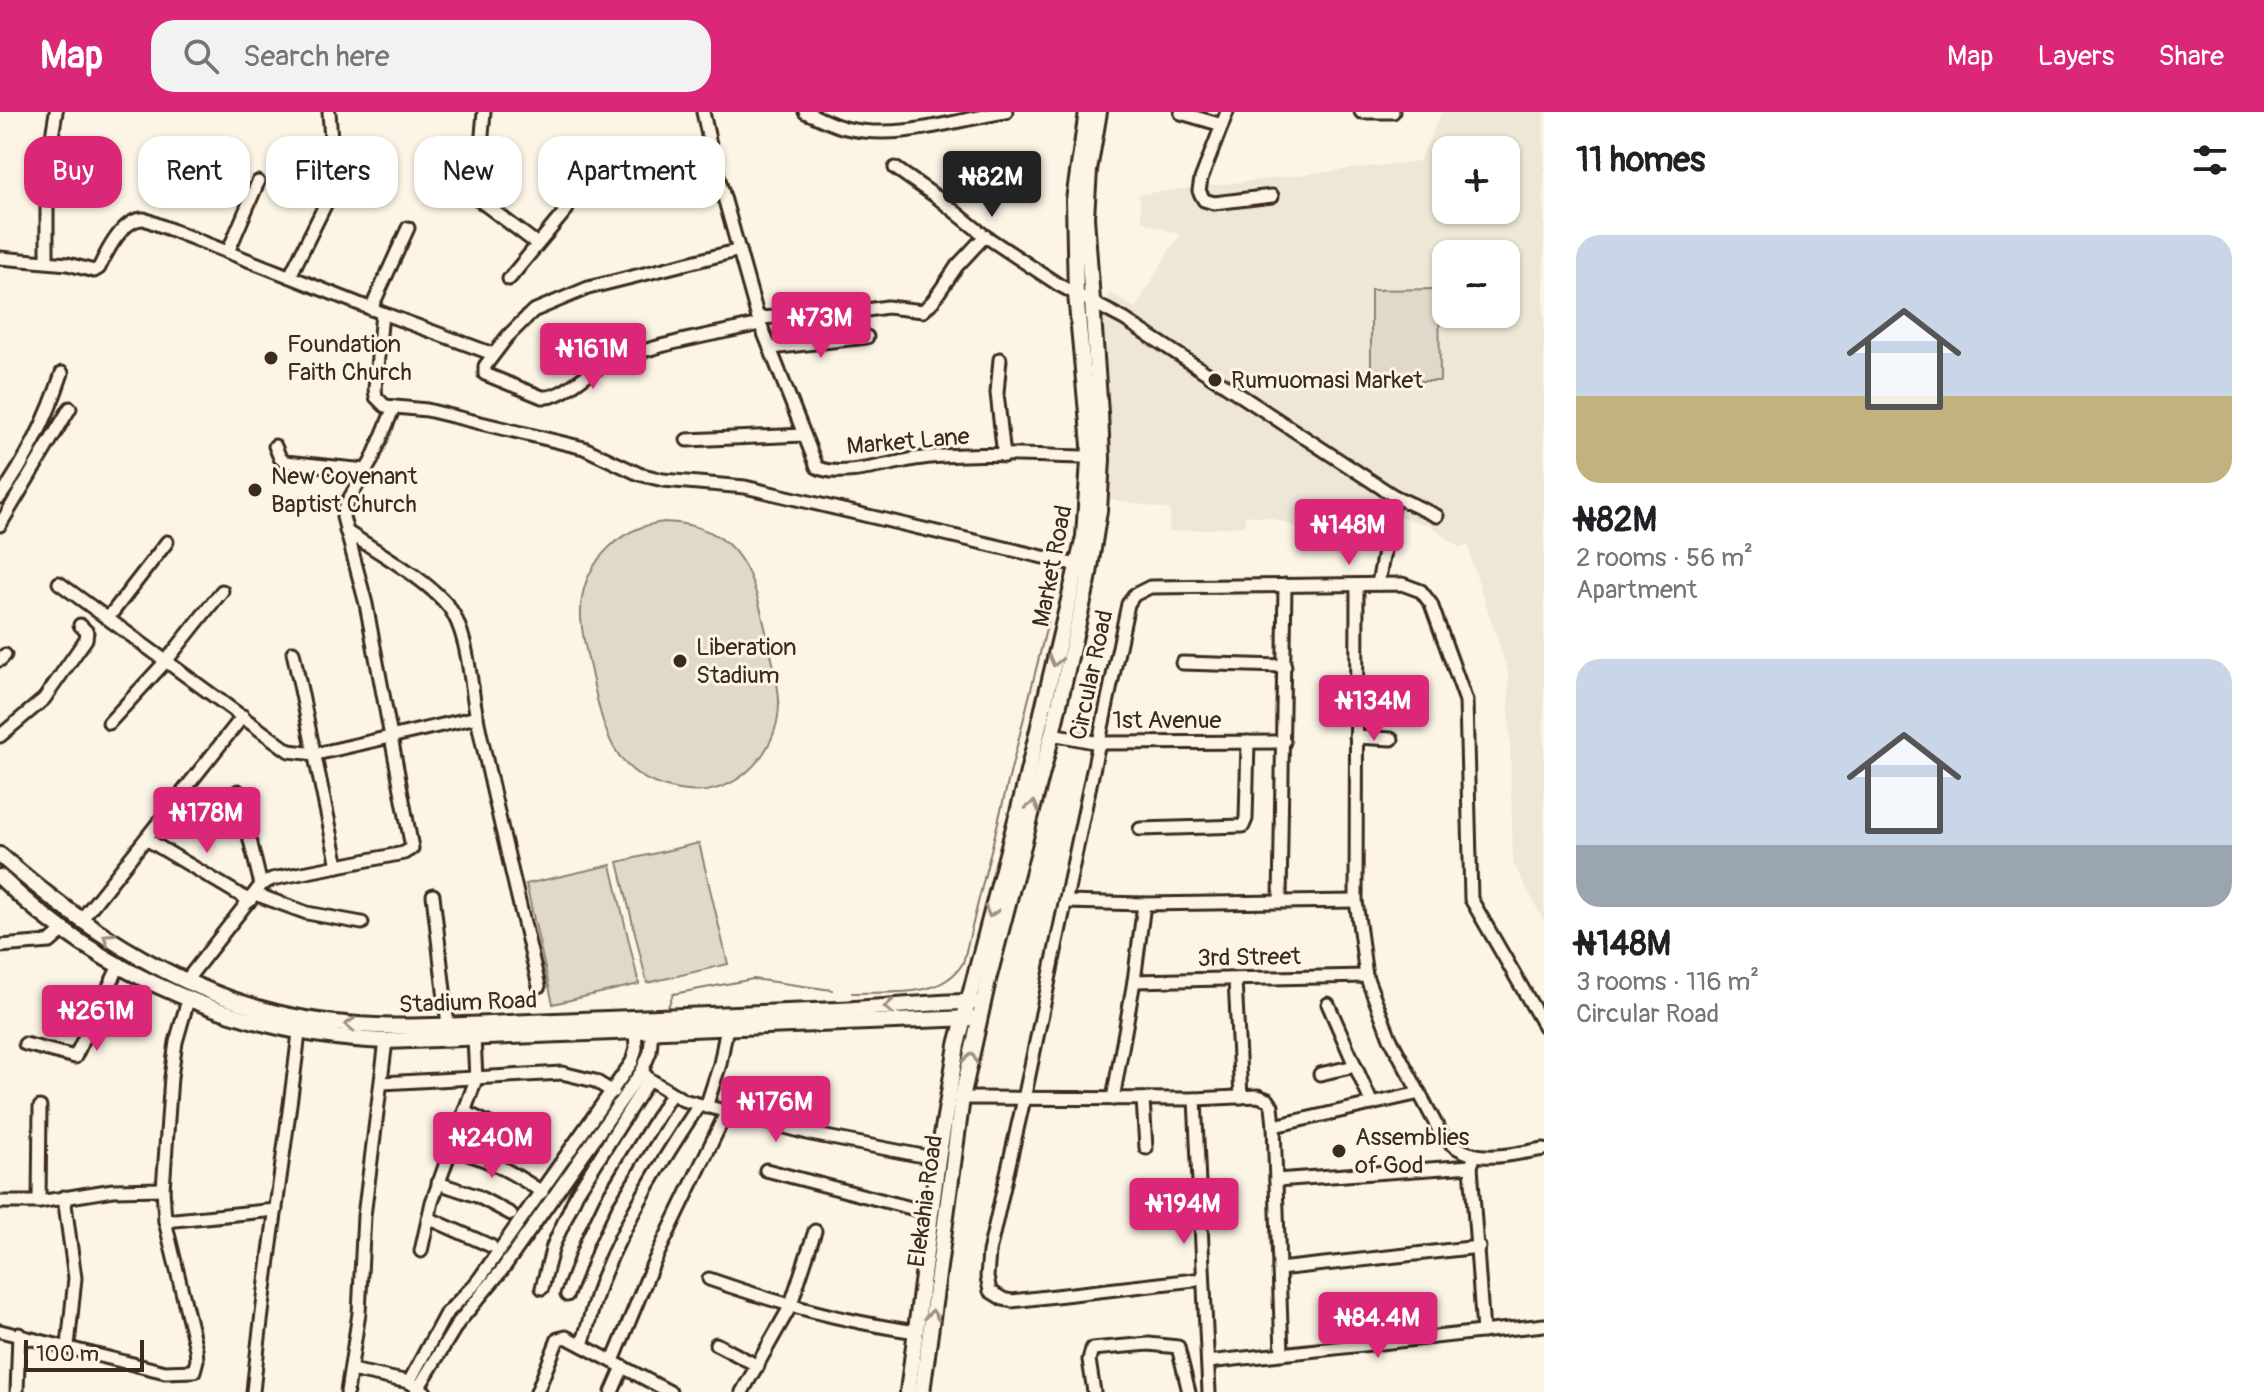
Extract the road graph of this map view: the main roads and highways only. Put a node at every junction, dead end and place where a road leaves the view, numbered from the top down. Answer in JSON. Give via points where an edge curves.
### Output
{"nodes":[{"id":1,"x":1087,"y":112,"type":"edge"},
{"id":2,"x":1099,"y":112,"type":"edge"},
{"id":3,"x":1083,"y":297,"type":"junction"},
{"id":4,"x":0,"y":855,"type":"edge"},
{"id":5,"x":0,"y":877,"type":"edge"},
{"id":6,"x":973,"y":975,"type":"junction"},
{"id":7,"x":967,"y":1002,"type":"junction"},
{"id":8,"x":984,"y":1002,"type":"junction"},
{"id":9,"x":940,"y":1004,"type":"junction"},
{"id":10,"x":235,"y":1009,"type":"junction"},
{"id":11,"x":980,"y":1017,"type":"junction"},
{"id":12,"x":963,"y":1018,"type":"junction"},
{"id":13,"x":933,"y":1019,"type":"junction"},
{"id":14,"x":957,"y":1045,"type":"junction"},
{"id":15,"x":908,"y":1392,"type":"edge"},
{"id":16,"x":922,"y":1392,"type":"edge"}],
"edges":[{"from":1,"to":3,"type":"main road","name":"Market Road","via":[[1074,200]]},
{"from":2,"to":3,"type":"main road","name":"Market Road","via":[[1086,194]]},
{"from":3,"to":6,"type":"main road","name":"Market Road","one_way":true,"via":[[1088,510],[1023,793]]},
{"from":8,"to":3,"type":"main road","name":"Market Road","one_way":true,"via":[[1052,734],[1099,511],[1102,459]]},
{"from":10,"to":4,"type":"main road","name":"Stadium Road","one_way":true,"via":[[81,920]]},
{"from":5,"to":10,"type":"main road","name":"Stadium Road","via":[[120,964],[188,1000]]},
{"from":6,"to":7,"type":"main road","name":"Market Road"},
{"from":6,"to":9,"type":"main road"},
{"from":7,"to":8,"type":"main road","name":"Stadium Road"},
{"from":7,"to":9,"type":"main road","name":"Stadium Road"},
{"from":7,"to":12,"type":"main road","name":"Market Road"},
{"from":8,"to":11,"type":"main road","name":"Market Road"},
{"from":9,"to":10,"type":"main road","name":"Stadium Road","one_way":true,"via":[[448,1025],[338,1024]]},
{"from":10,"to":13,"type":"main road","name":"Stadium Road","via":[[299,1033],[386,1041]]},
{"from":11,"to":12,"type":"main road","name":"Stadium Road"},
{"from":16,"to":11,"type":"main road","name":"Elekahia Road","one_way":true,"via":[[962,1098]]},
{"from":12,"to":13,"type":"main road","name":"Stadium Road"},
{"from":12,"to":14,"type":"main road","name":"Elekahia Road"},
{"from":13,"to":14,"type":"main road"},
{"from":14,"to":15,"type":"main road","name":"Elekahia Road"}]}
